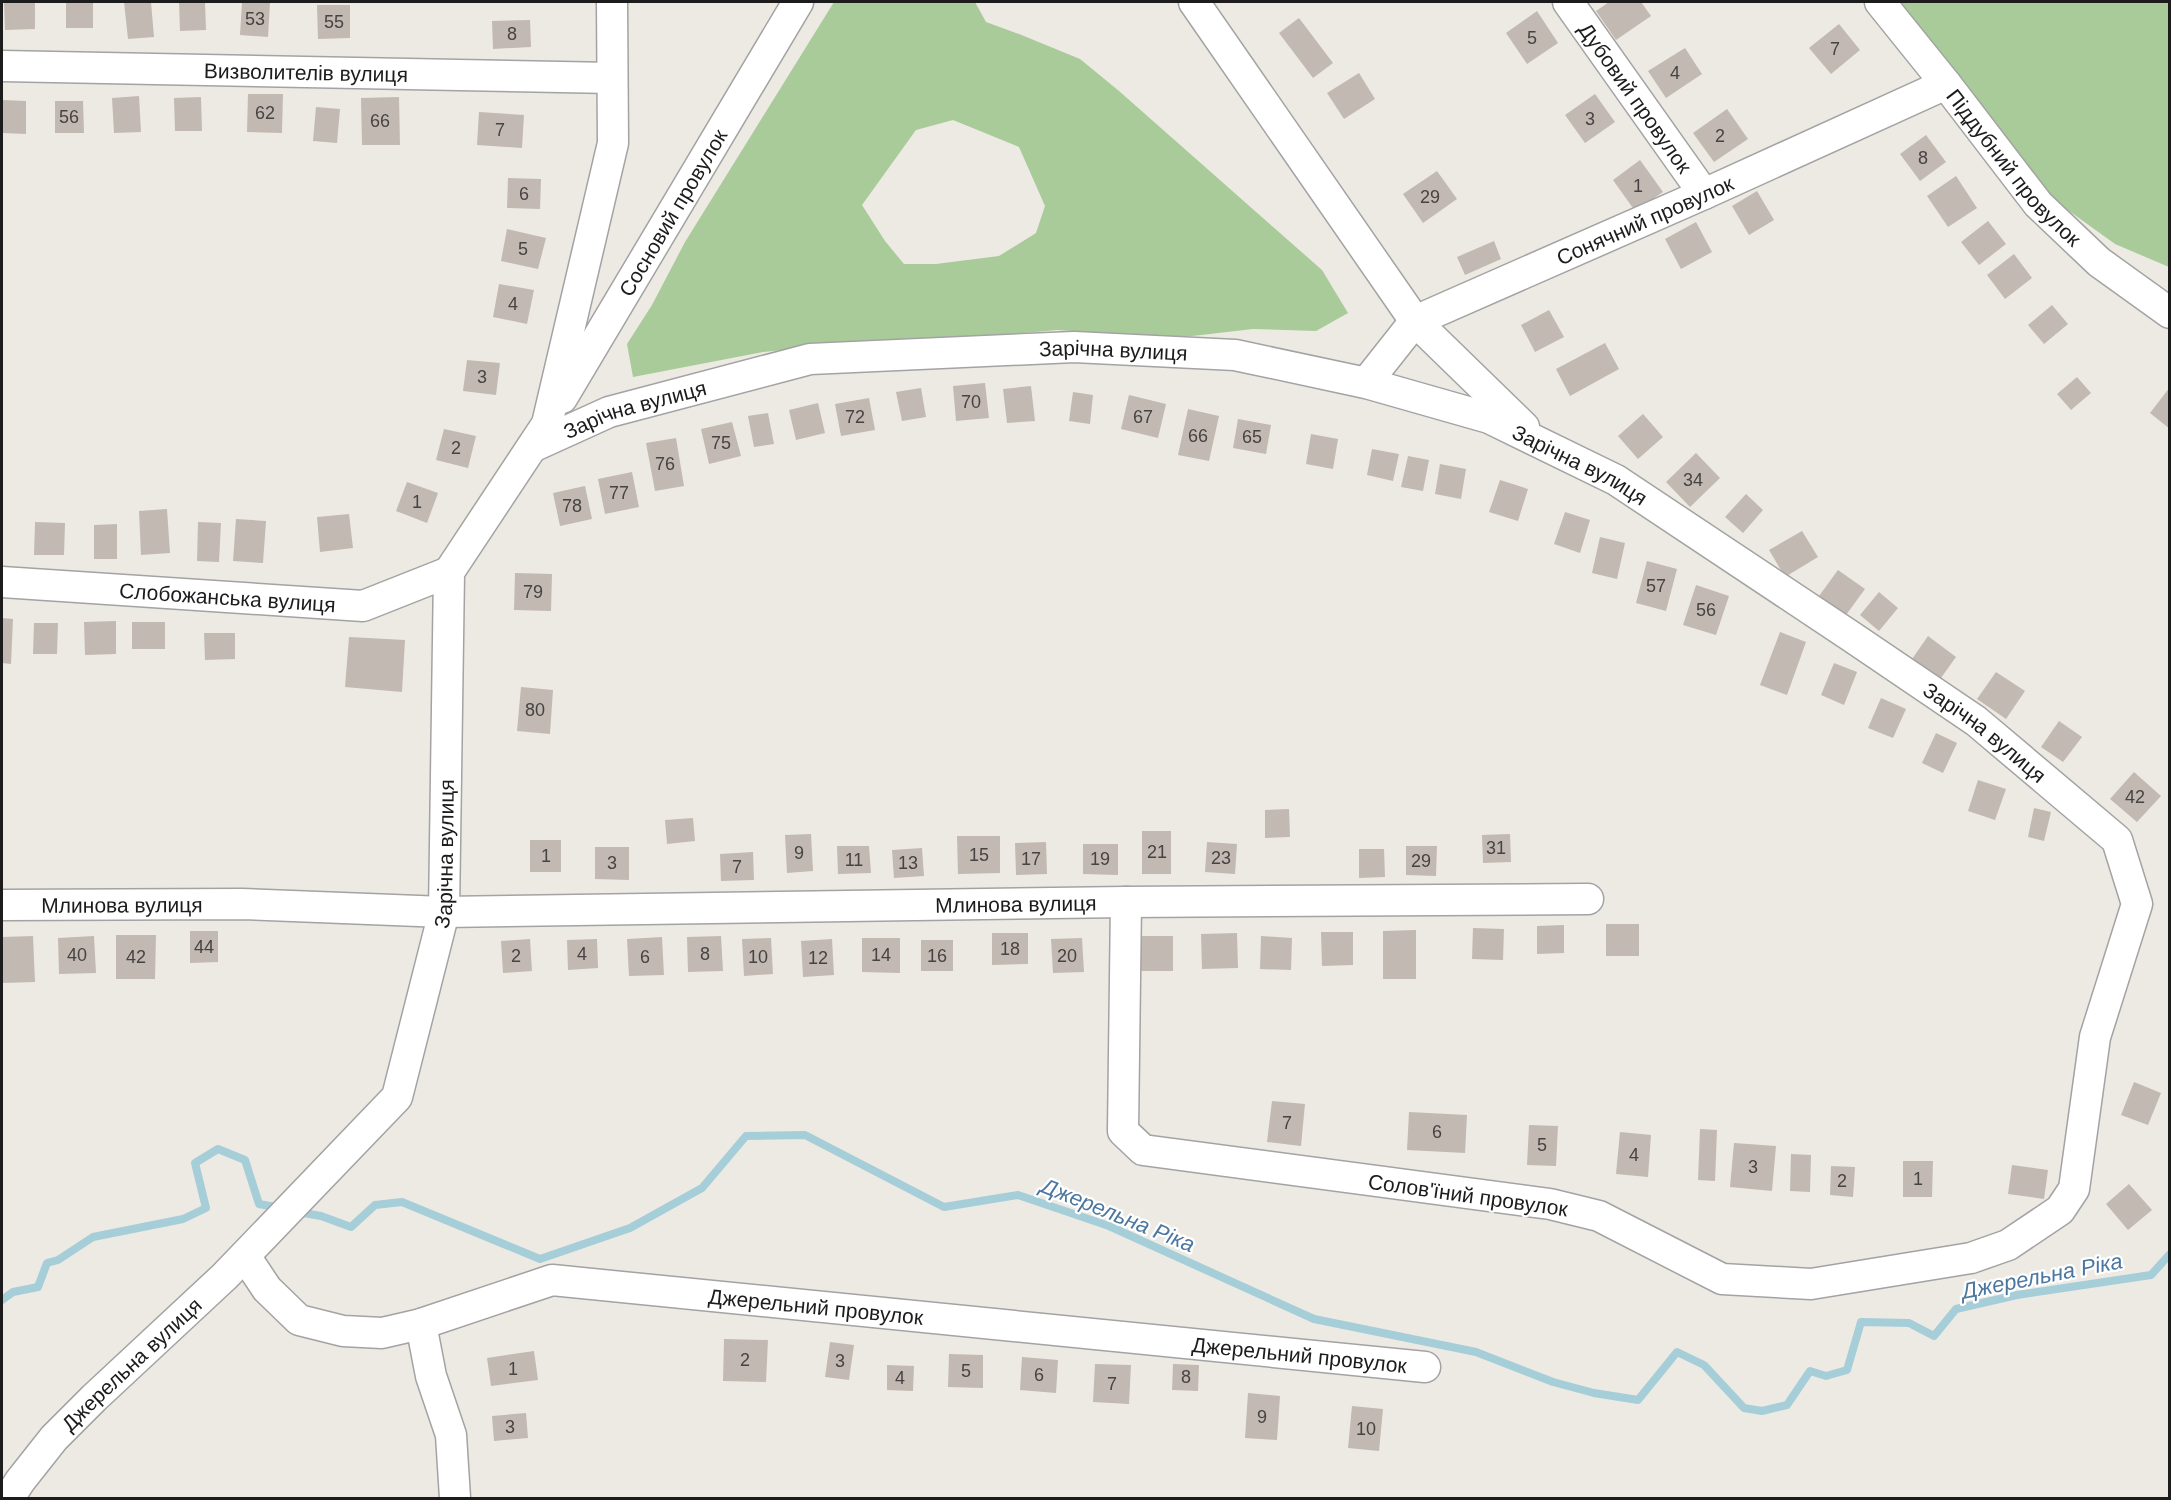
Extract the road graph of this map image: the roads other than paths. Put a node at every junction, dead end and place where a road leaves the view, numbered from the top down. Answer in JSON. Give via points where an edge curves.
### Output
{"nodes":[{"id":1,"x":612,"y":2,"type":"edge"},
{"id":2,"x":798,"y":2,"type":"edge"},
{"id":3,"x":1194,"y":2,"type":"edge"},
{"id":4,"x":1568,"y":2,"type":"edge"},
{"id":5,"x":1880,"y":2,"type":"edge"},
{"id":6,"x":2,"y":66,"type":"edge"},
{"id":7,"x":612,"y":78,"type":"junction"},
{"id":8,"x":1946,"y":84,"type":"junction"},
{"id":9,"x":1704,"y":194,"type":"junction"},
{"id":10,"x":2169,"y":313,"type":"edge"},
{"id":11,"x":1415,"y":321,"type":"junction"},
{"id":12,"x":1366,"y":383,"type":"junction"},
{"id":13,"x":539,"y":435,"type":"junction"},
{"id":14,"x":1541,"y":443,"type":"junction"},
{"id":15,"x":449,"y":572,"type":"junction"},
{"id":16,"x":2,"y":582,"type":"edge"},
{"id":17,"x":1588,"y":899,"type":"dead end"},
{"id":18,"x":1126,"y":902,"type":"junction"},
{"id":19,"x":2,"y":905,"type":"edge"},
{"id":20,"x":444,"y":912,"type":"junction"},
{"id":21,"x":2027,"y":1233,"type":"joint"},
{"id":22,"x":252,"y":1247,"type":"junction"},
{"id":23,"x":422,"y":1324,"type":"junction"},
{"id":24,"x":1425,"y":1367,"type":"dead end"},
{"id":25,"x":9,"y":1498,"type":"edge"},
{"id":26,"x":455,"y":1498,"type":"edge"}],
"edges":[{"from":1,"to":7,"type":"street","name":"Зарічна вулиця"},
{"from":2,"to":13,"type":"street","name":"Сосновий провулок"},
{"from":3,"to":11,"type":"street"},
{"from":4,"to":9,"type":"street","name":"Дубовий провулок"},
{"from":5,"to":8,"type":"street","name":"Піддубний провулок"},
{"from":6,"to":7,"type":"street","name":"Визволителів вулиця"},
{"from":7,"to":13,"type":"street","name":"Зарічна вулиця","via":[[613,143]]},
{"from":8,"to":9,"type":"street","name":"Сонячний провулок"},
{"from":8,"to":10,"type":"street","name":"Піддубний провулок","via":[[2038,204],[2099,262]]},
{"from":9,"to":11,"type":"street","name":"Сонячний провулок"},
{"from":11,"to":12,"type":"street","name":"Сонячний провулок"},
{"from":11,"to":14,"type":"street"},
{"from":12,"to":13,"type":"street","name":"Зарічна вулиця","via":[[1235,355],[1074,346],[810,359],[609,412]]},
{"from":12,"to":14,"type":"street","name":"Зарічна вулиця","via":[[1489,418]]},
{"from":13,"to":15,"type":"street","name":"Зарічна вулиця"},
{"from":14,"to":21,"type":"street","name":"Зарічна вулиця","via":[[1616,480],[1976,721],[2117,840],[2137,904],[2095,1037],[2074,1189],[2060,1210]]},
{"from":15,"to":16,"type":"street","name":"Слобожанська вулиця","via":[[363,606]]},
{"from":15,"to":20,"type":"street","name":"Зарічна вулиця"},
{"from":17,"to":18,"type":"street","name":"Млинова вулиця"},
{"from":18,"to":20,"type":"street","name":"Млинова вулиця"},
{"from":18,"to":21,"type":"street","name":"Солов'їний провулок","via":[[1124,1131],[1143,1150],[1550,1204],[1599,1216],[1722,1279],[1812,1284],[1971,1258],[2008,1245]]},
{"from":19,"to":20,"type":"street","name":"Млинова вулиця","via":[[242,904]]},
{"from":20,"to":22,"type":"street","name":"Зарічна вулиця","via":[[397,1097]]},
{"from":22,"to":23,"type":"street","name":"Джерельний провулок","via":[[267,1290],[299,1320],[342,1331],[382,1333]]},
{"from":22,"to":25,"type":"street","name":"Джерельна вулиця","via":[[54,1438]]},
{"from":23,"to":24,"type":"street","name":"Джерельний провулок","via":[[552,1280]]},
{"from":23,"to":26,"type":"street","via":[[431,1376],[451,1435]]}]}
